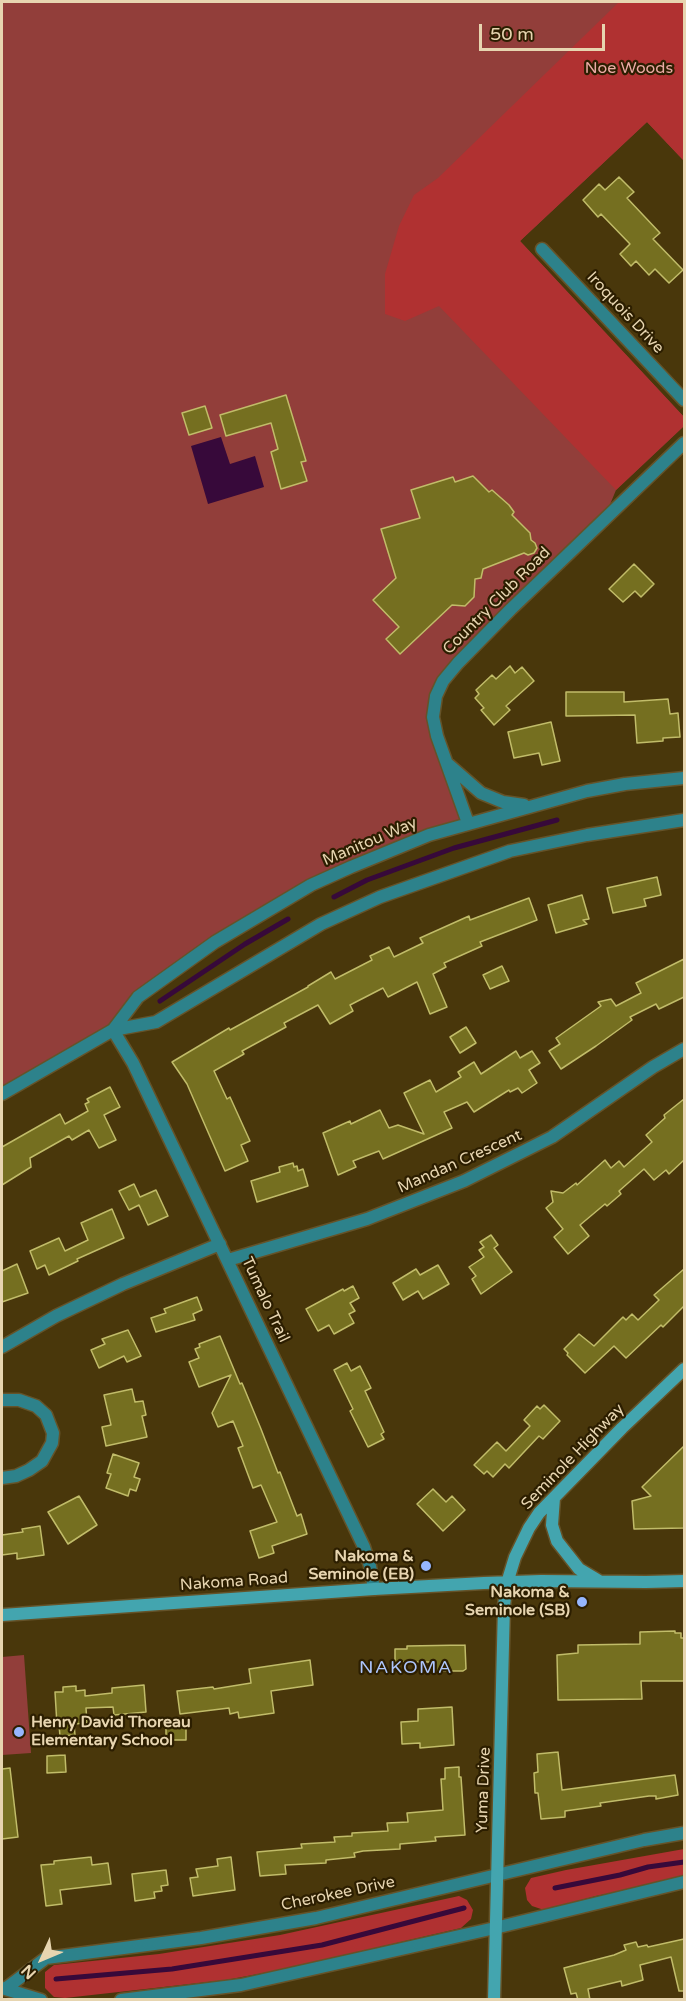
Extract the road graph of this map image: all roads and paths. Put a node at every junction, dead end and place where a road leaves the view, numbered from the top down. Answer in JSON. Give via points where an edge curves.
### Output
{"nodes":[{"id":1,"x":542,"y":249,"type":"dead end"},
{"id":2,"x":684,"y":400,"type":"edge"},
{"id":3,"x":684,"y":443,"type":"edge"},
{"id":4,"x":447,"y":764,"type":"junction"},
{"id":5,"x":684,"y":778,"type":"edge"},
{"id":6,"x":531,"y":806,"type":"junction"},
{"id":7,"x":684,"y":820,"type":"edge"},
{"id":8,"x":468,"y":823,"type":"junction"},
{"id":9,"x":113,"y":1030,"type":"junction"},
{"id":10,"x":684,"y":1050,"type":"edge"},
{"id":11,"x":2,"y":1094,"type":"edge"},
{"id":12,"x":220,"y":1244,"type":"junction"},
{"id":13,"x":228,"y":1260,"type":"junction"},
{"id":14,"x":2,"y":1347,"type":"edge"},
{"id":15,"x":684,"y":1369,"type":"edge"},
{"id":16,"x":2,"y":1400,"type":"edge"},
{"id":17,"x":2,"y":1478,"type":"edge"},
{"id":18,"x":554,"y":1498,"type":"junction"},
{"id":19,"x":684,"y":1581,"type":"edge"},
{"id":20,"x":600,"y":1582,"type":"junction"},
{"id":21,"x":507,"y":1583,"type":"junction"},
{"id":22,"x":374,"y":1589,"type":"junction"},
{"id":23,"x":2,"y":1615,"type":"edge"},
{"id":24,"x":684,"y":1833,"type":"edge"},
{"id":25,"x":498,"y":1875,"type":"junction"},
{"id":26,"x":684,"y":1882,"type":"edge"},
{"id":27,"x":495,"y":1928,"type":"junction"},
{"id":28,"x":5,"y":1994,"type":"edge"},
{"id":29,"x":41,"y":2000,"type":"edge"},
{"id":30,"x":121,"y":2000,"type":"edge"},
{"id":31,"x":494,"y":2000,"type":"edge"}],
"edges":[{"from":1,"to":2,"type":"street","name":"Iroquois Drive"},
{"from":3,"to":4,"type":"street","name":"Country Club Road","via":[[504,616],[443,681],[433,717]]},
{"from":4,"to":6,"type":"street","via":[[482,793],[503,802]]},
{"from":4,"to":8,"type":"street","name":"Country Club Road"},
{"from":5,"to":6,"type":"street","name":"Manitou Way","via":[[625,784]]},
{"from":6,"to":8,"type":"street","name":"Manitou Way"},
{"from":7,"to":9,"type":"street","name":"Manitou Way","via":[[510,851],[400,890],[321,924],[156,1022]]},
{"from":8,"to":9,"type":"street","name":"Manitou Way","via":[[429,835],[311,885],[215,942],[138,997]]},
{"from":9,"to":11,"type":"street","name":"Manitou Way"},
{"from":9,"to":12,"type":"street","name":"Tumalo Trail","via":[[134,1063]]},
{"from":10,"to":13,"type":"street","name":"Mandan Crescent","via":[[653,1066],[552,1137],[464,1181],[367,1219]]},
{"from":12,"to":13,"type":"street","name":"Tumalo Trail"},
{"from":12,"to":14,"type":"street","via":[[123,1284]]},
{"from":13,"to":22,"type":"street","name":"Tumalo Trail","via":[[364,1547]]},
{"from":15,"to":18,"type":"main road","name":"Seminole Highway"},
{"from":16,"to":17,"type":"street","via":[[36,1406],[46,1415],[53,1433],[42,1461],[16,1476]]},
{"from":18,"to":20,"type":"main road","via":[[552,1525],[557,1541],[579,1569]]},
{"from":18,"to":21,"type":"main road","name":"Seminole Highway","via":[[529,1528]]},
{"from":19,"to":20,"type":"main road","name":"Nakoma Road"},
{"from":20,"to":21,"type":"main road","name":"Nakoma Road"},
{"from":21,"to":22,"type":"main road","name":"Nakoma Road"},
{"from":21,"to":25,"type":"main road","name":"Yuma Drive"},
{"from":22,"to":23,"type":"main road","name":"Nakoma Road"},
{"from":24,"to":25,"type":"street","name":"Cherokee Drive"},
{"from":25,"to":27,"type":"main road","name":"Yuma Drive"},
{"from":25,"to":28,"type":"street","name":"Cherokee Drive","via":[[305,1920],[46,1958]]},
{"from":26,"to":27,"type":"street"},
{"from":27,"to":30,"type":"street","via":[[241,1985]]},
{"from":27,"to":31,"type":"main road","name":"Yuma Drive"},
{"from":28,"to":29,"type":"street","name":"Cherokee Drive"}]}
